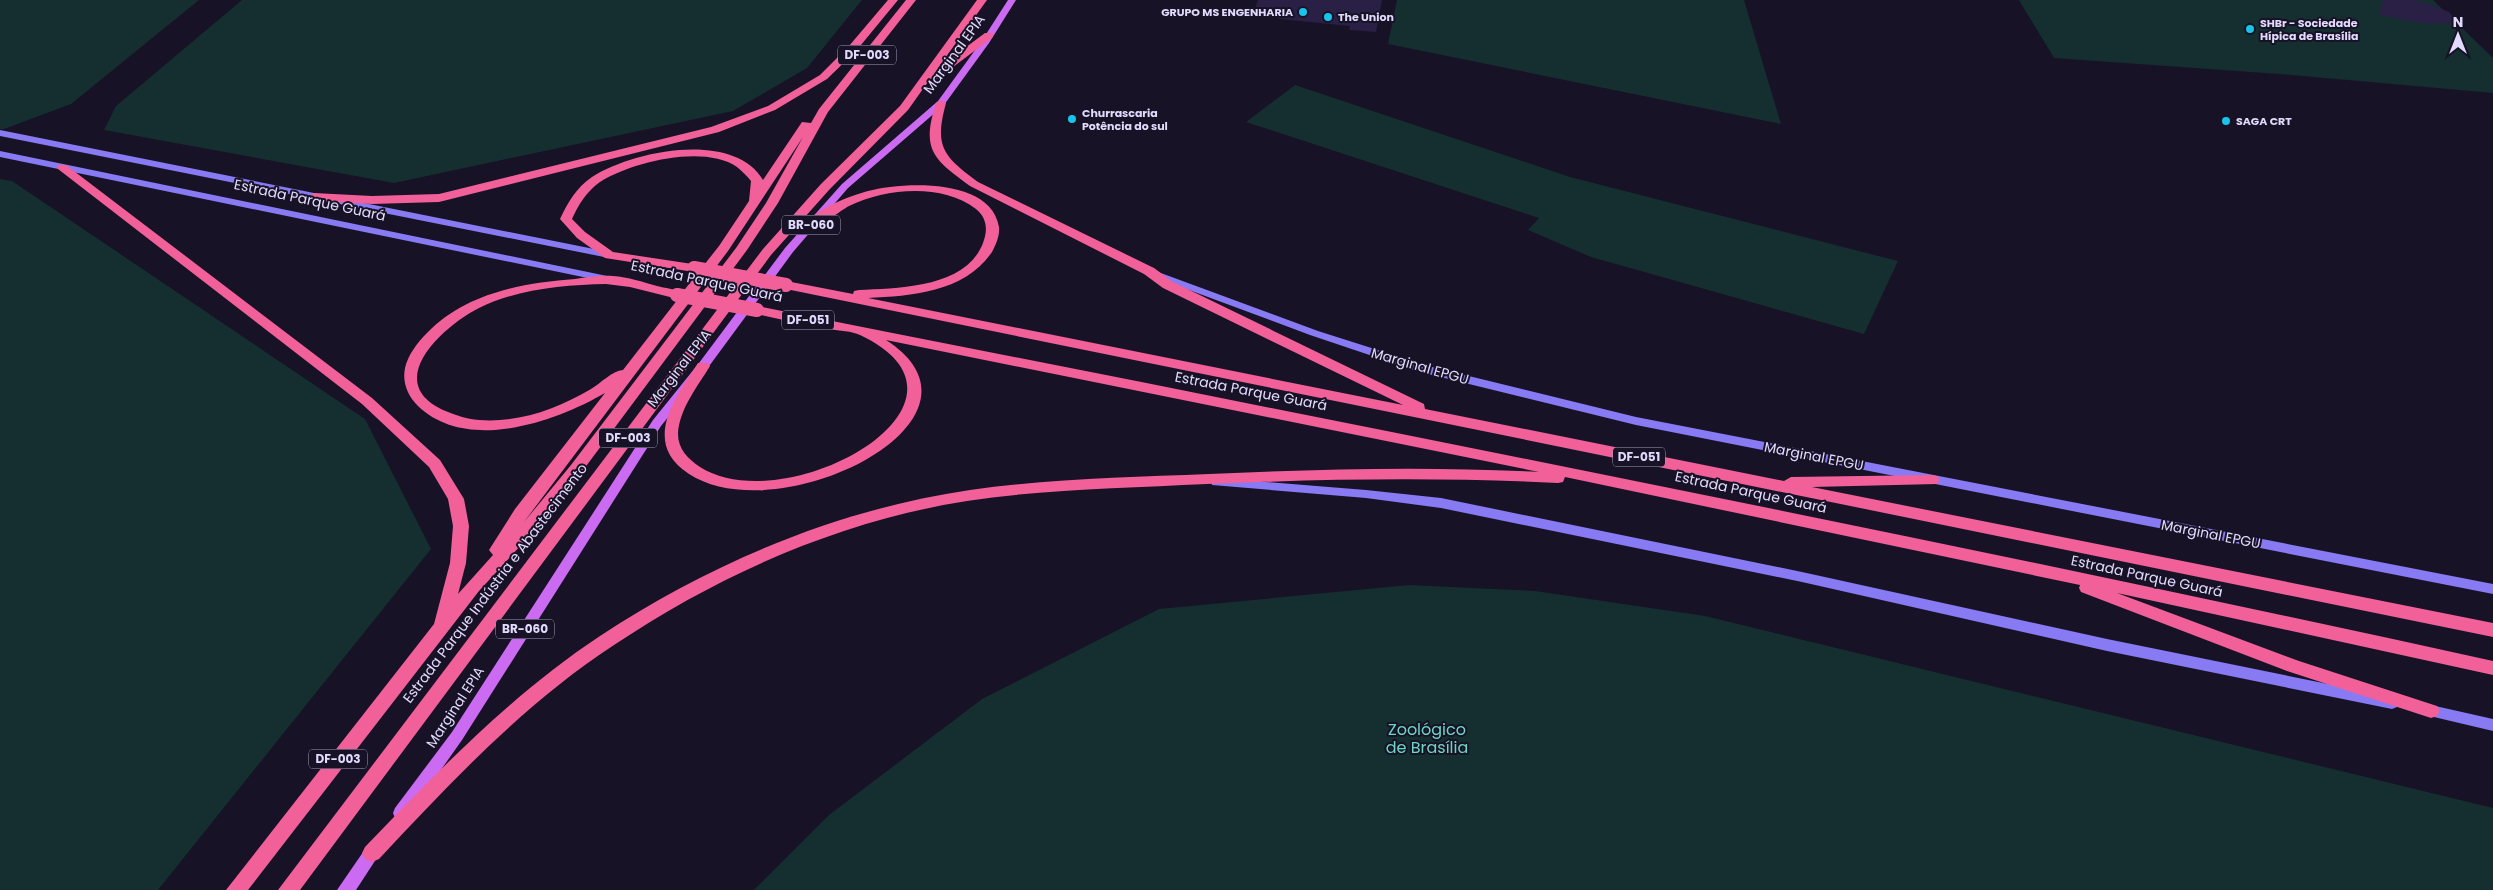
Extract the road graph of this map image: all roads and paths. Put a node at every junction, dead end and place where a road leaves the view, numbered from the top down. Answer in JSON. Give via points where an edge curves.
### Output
{"nodes":[{"id":1,"x":894,"y":0,"type":"edge"},
{"id":2,"x":911,"y":0,"type":"edge"},
{"id":3,"x":982,"y":0,"type":"edge"},
{"id":4,"x":1012,"y":0,"type":"edge"},
{"id":5,"x":989,"y":35,"type":"junction"},
{"id":6,"x":920,"y":87,"type":"junction"},
{"id":7,"x":941,"y":103,"type":"junction"},
{"id":8,"x":823,"y":111,"type":"junction"},
{"id":9,"x":0,"y":133,"type":"edge"},
{"id":10,"x":0,"y":154,"type":"edge"},
{"id":11,"x":62,"y":167,"type":"junction"},
{"id":12,"x":825,"y":188,"type":"junction"},
{"id":13,"x":314,"y":197,"type":"junction"},
{"id":14,"x":754,"y":207,"type":"junction"},
{"id":15,"x":816,"y":219,"type":"junction"},
{"id":16,"x":609,"y":255,"type":"junction"},
{"id":17,"x":1149,"y":271,"type":"junction"},
{"id":18,"x":613,"y":280,"type":"junction"},
{"id":19,"x":834,"y":295,"type":"junction"},
{"id":20,"x":860,"y":330,"type":"junction"},
{"id":21,"x":642,"y":357,"type":"junction"},
{"id":22,"x":703,"y":366,"type":"junction"},
{"id":23,"x":1434,"y":415,"type":"junction"},
{"id":24,"x":1194,"y":480,"type":"junction"},
{"id":25,"x":1932,"y":480,"type":"junction"},
{"id":26,"x":1620,"y":483,"type":"junction"},
{"id":27,"x":1763,"y":483,"type":"junction"},
{"id":28,"x":2046,"y":572,"type":"junction"},
{"id":29,"x":473,"y":587,"type":"junction"},
{"id":30,"x":2493,"y":589,"type":"edge"},
{"id":31,"x":440,"y":628,"type":"junction"},
{"id":32,"x":2493,"y":630,"type":"edge"},
{"id":33,"x":2493,"y":668,"type":"edge"},
{"id":34,"x":2431,"y":711,"type":"junction"},
{"id":35,"x":2493,"y":725,"type":"edge"},
{"id":36,"x":372,"y":853,"type":"junction"},
{"id":37,"x":236,"y":890,"type":"edge"},
{"id":38,"x":288,"y":890,"type":"edge"},
{"id":39,"x":346,"y":890,"type":"edge"}],
"edges":[{"from":1,"to":13,"type":"highway","via":[[839,64],[825,75],[778,103],[720,129],[460,195],[407,200]]},
{"from":2,"to":8,"type":"highway","name":"Estrada Parque Indústria e Abastecimento","number":"DF-003"},
{"from":3,"to":6,"type":"highway","name":"Estrada Parque Indústria e Abastecimento","number":"DF-003"},
{"from":4,"to":5,"type":"main road","name":"Marginal EPIA"},
{"from":5,"to":6,"type":"highway"},
{"from":5,"to":7,"type":"main road","name":"Marginal EPIA","number":"BR-060"},
{"from":6,"to":12,"type":"highway","name":"Estrada Parque Indústria e Abastecimento","number":"DF-003","via":[[886,127]]},
{"from":7,"to":15,"type":"main road","name":"Marginal EPIA","number":"BR-060","via":[[845,186]]},
{"from":7,"to":17,"type":"highway","via":[[932,132],[937,152],[954,170],[974,184]]},
{"from":8,"to":14,"type":"highway","via":[[799,133]]},
{"from":8,"to":29,"type":"highway","name":"Estrada Parque Indústria e Abastecimento","number":"DF-003","via":[[772,204],[741,250],[576,469]]},
{"from":9,"to":13,"type":"street","name":"Estrada Parque Guará","number":"DF-051"},
{"from":10,"to":11,"type":"street","name":"Estrada Parque Guará","number":"DF-051"},
{"from":11,"to":18,"type":"street","name":"Estrada Parque Guará","number":"DF-051"},
{"from":11,"to":31,"type":"highway","via":[[367,401],[436,464],[456,500],[461,526],[458,563]]},
{"from":12,"to":15,"type":"highway"},
{"from":12,"to":38,"type":"highway","name":"Estrada Parque Indústria e Abastecimento","number":"DF-003","via":[[767,252]]},
{"from":13,"to":16,"type":"street","name":"Estrada Parque Guará","number":"DF-051"},
{"from":14,"to":16,"type":"highway","via":[[757,180],[747,168],[729,158],[688,153],[631,164],[590,184],[573,200],[568,210],[566,219],[571,226]]},
{"from":14,"to":21,"type":"highway"},
{"from":15,"to":19,"type":"highway","via":[[864,196],[893,190],[924,189],[968,199],[984,210],[993,226],[985,256],[953,278],[919,290]]},
{"from":15,"to":22,"type":"main road","name":"Marginal EPIA","number":"BR-060","via":[[789,250]]},
{"from":16,"to":19,"type":"highway","name":"Estrada Parque Guará","number":"DF-051","bridge":true},
{"from":17,"to":23,"type":"highway","via":[[1168,285]]},
{"from":17,"to":25,"type":"street","name":"Marginal EPGU","via":[[1314,333],[1424,369],[1636,421]]},
{"from":18,"to":20,"type":"highway","name":"Estrada Parque Guará","number":"DF-051","bridge":true},
{"from":18,"to":21,"type":"highway","via":[[544,285],[515,291],[472,307],[444,324],[420,350],[410,378],[414,392],[441,415],[462,422],[488,424],[533,420],[576,405],[597,393]]},
{"from":19,"to":23,"type":"highway","name":"Estrada Parque Guará","number":"DF-051"},
{"from":20,"to":22,"type":"highway","via":[[898,354],[912,374],[912,403],[897,429],[873,450],[829,472],[797,482],[746,486],[724,483],[702,476],[684,463],[673,446],[671,433],[675,417]]},
{"from":20,"to":26,"type":"highway","name":"Estrada Parque Guará","number":"DF-051"},
{"from":21,"to":29,"type":"highway","via":[[521,513]]},
{"from":22,"to":36,"type":"main road","name":"Marginal EPIA","number":"BR-060","via":[[657,423],[457,736]]},
{"from":23,"to":27,"type":"highway","name":"Estrada Parque Guará","number":"DF-051"},
{"from":24,"to":26,"type":"highway","via":[[1430,472]]},
{"from":24,"to":34,"type":"street","via":[[1441,503]]},
{"from":24,"to":36,"type":"highway","via":[[1001,492],[942,501],[883,514],[774,550],[695,586],[580,658],[509,714],[464,756]]},
{"from":25,"to":27,"type":"highway"},
{"from":25,"to":30,"type":"street","name":"Marginal EPGU"},
{"from":26,"to":28,"type":"highway","name":"Estrada Parque Guará","number":"DF-051"},
{"from":27,"to":32,"type":"highway","name":"Estrada Parque Guará","number":"DF-051"},
{"from":28,"to":33,"type":"highway","name":"Estrada Parque Guará","number":"DF-051"},
{"from":28,"to":34,"type":"highway","via":[[2293,666]]},
{"from":29,"to":31,"type":"highway","name":"Estrada Parque Indústria e Abastecimento","number":"DF-003"},
{"from":31,"to":37,"type":"highway","name":"Estrada Parque Indústria e Abastecimento","number":"DF-003"},
{"from":34,"to":35,"type":"street"},
{"from":36,"to":39,"type":"main road","name":"Marginal EPIA","number":"BR-060"}]}
